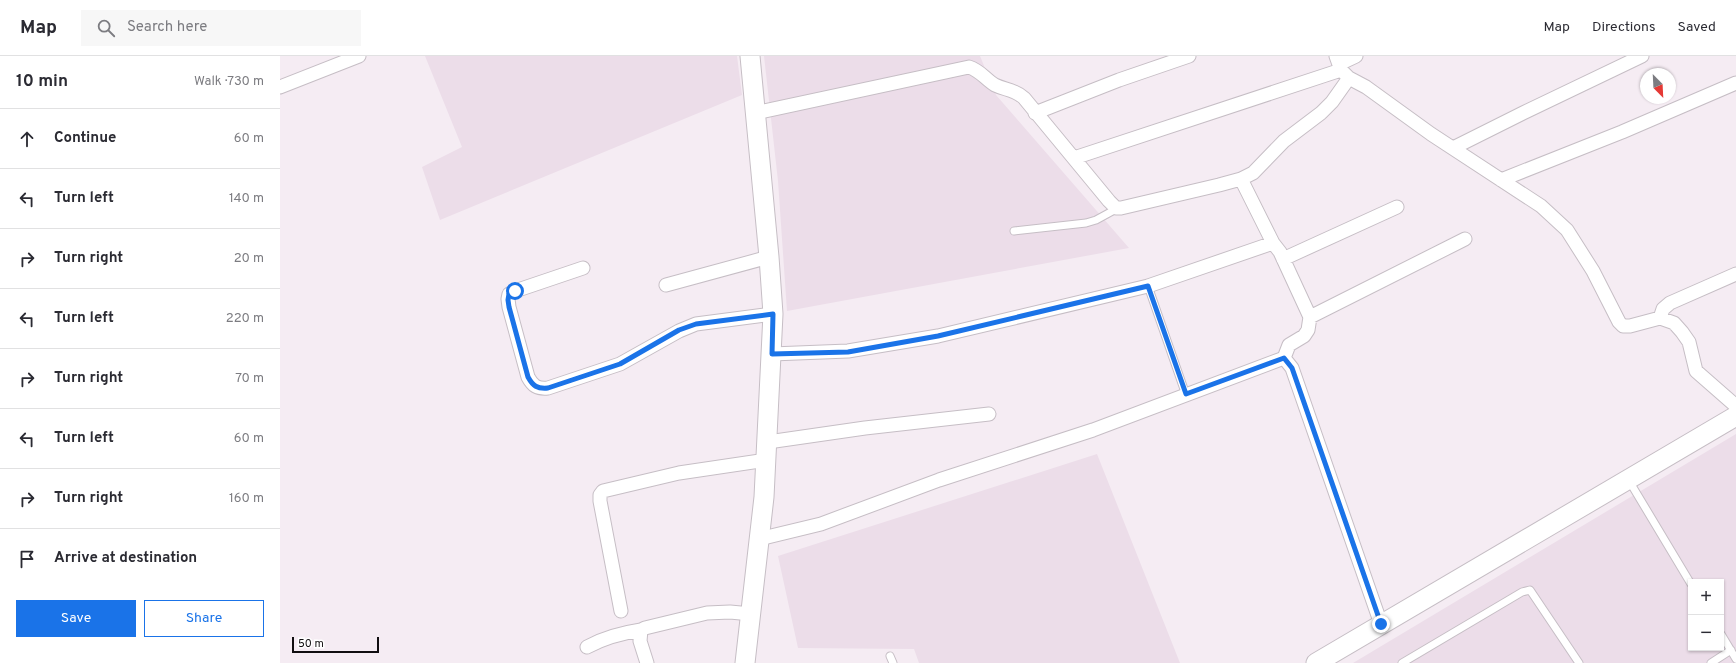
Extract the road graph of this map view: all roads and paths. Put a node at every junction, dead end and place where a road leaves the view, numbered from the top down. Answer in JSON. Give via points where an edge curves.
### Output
{"nodes":[{"id":1,"x":359,"y":56,"type":"edge"},
{"id":2,"x":750,"y":56,"type":"edge"},
{"id":3,"x":1189,"y":56,"type":"edge"},
{"id":4,"x":1356,"y":56,"type":"edge"},
{"id":5,"x":1642,"y":56,"type":"edge"},
{"id":6,"x":1341,"y":67,"type":"edge"},
{"id":7,"x":1736,"y":83,"type":"edge"},
{"id":8,"x":280,"y":86,"type":"edge"},
{"id":9,"x":755,"y":113,"type":"junction"},
{"id":10,"x":1035,"y":113,"type":"junction"},
{"id":11,"x":1453,"y":148,"type":"junction"},
{"id":12,"x":1074,"y":158,"type":"junction"},
{"id":13,"x":1241,"y":179,"type":"junction"},
{"id":14,"x":1501,"y":180,"type":"junction"},
{"id":15,"x":1397,"y":207,"type":"dead end"},
{"id":16,"x":1119,"y":208,"type":"junction"},
{"id":17,"x":1014,"y":231,"type":"dead end"},
{"id":18,"x":1465,"y":239,"type":"dead end"},
{"id":19,"x":1273,"y":243,"type":"junction"},
{"id":20,"x":769,"y":257,"type":"junction"},
{"id":21,"x":1283,"y":259,"type":"junction"},
{"id":22,"x":583,"y":268,"type":"dead end"},
{"id":23,"x":1736,"y":274,"type":"edge"},
{"id":24,"x":666,"y":285,"type":"dead end"},
{"id":25,"x":1148,"y":286,"type":"junction"},
{"id":26,"x":773,"y":314,"type":"junction"},
{"id":27,"x":1310,"y":317,"type":"junction"},
{"id":28,"x":1660,"y":318,"type":"junction"},
{"id":29,"x":772,"y":354,"type":"junction"},
{"id":30,"x":1284,"y":358,"type":"junction"},
{"id":31,"x":1186,"y":394,"type":"junction"},
{"id":32,"x":1736,"y":406,"type":"edge"},
{"id":33,"x":989,"y":414,"type":"dead end"},
{"id":34,"x":1736,"y":416,"type":"edge"},
{"id":35,"x":767,"y":451,"type":"junction"},
{"id":36,"x":1628,"y":479,"type":"junction"},
{"id":37,"x":759,"y":539,"type":"junction"},
{"id":38,"x":1688,"y":579,"type":"edge"},
{"id":39,"x":621,"y":611,"type":"dead end"},
{"id":40,"x":751,"y":614,"type":"junction"},
{"id":41,"x":1381,"y":624,"type":"junction"},
{"id":42,"x":641,"y":630,"type":"junction"},
{"id":43,"x":1724,"y":639,"type":"edge"},
{"id":44,"x":587,"y":647,"type":"dead end"},
{"id":45,"x":1731,"y":650,"type":"junction"},
{"id":46,"x":1736,"y":659,"type":"edge"},
{"id":47,"x":647,"y":663,"type":"edge"},
{"id":48,"x":745,"y":663,"type":"edge"},
{"id":49,"x":1316,"y":663,"type":"edge"},
{"id":50,"x":1402,"y":663,"type":"edge"},
{"id":51,"x":1579,"y":663,"type":"edge"},
{"id":52,"x":1711,"y":663,"type":"edge"}],
"edges":[{"from":1,"to":8,"type":"street"},
{"from":2,"to":9,"type":"street"},
{"from":3,"to":10,"type":"street"},
{"from":4,"to":6,"type":"street"},
{"from":5,"to":11,"type":"street"},
{"from":6,"to":11,"type":"street"},
{"from":6,"to":12,"type":"street"},
{"from":6,"to":13,"type":"street","via":[[1332,102],[1284,141],[1254,173]]},
{"from":7,"to":14,"type":"street"},
{"from":9,"to":10,"type":"street","via":[[969,67],[996,85],[1018,93]]},
{"from":9,"to":20,"type":"street"},
{"from":10,"to":12,"type":"street"},
{"from":11,"to":14,"type":"street"},
{"from":12,"to":16,"type":"street","via":[[1113,206]]},
{"from":13,"to":16,"type":"street"},
{"from":13,"to":19,"type":"street"},
{"from":14,"to":28,"type":"street","via":[[1541,206],[1567,230],[1623,326]]},
{"from":15,"to":21,"type":"street"},
{"from":16,"to":17,"type":"lane","via":[[1086,223]]},
{"from":18,"to":27,"type":"street"},
{"from":19,"to":21,"type":"street"},
{"from":19,"to":25,"type":"street"},
{"from":20,"to":24,"type":"street"},
{"from":20,"to":26,"type":"street"},
{"from":21,"to":27,"type":"street"},
{"from":22,"to":26,"type":"street","via":[[509,294],[509,307],[528,377],[532,385],[539,389],[620,364],[679,330],[696,324]]},
{"from":23,"to":28,"type":"street","via":[[1670,303]]},
{"from":25,"to":29,"type":"street","via":[[938,336],[848,352]]},
{"from":25,"to":31,"type":"lane"},
{"from":26,"to":29,"type":"street"},
{"from":27,"to":30,"type":"street","via":[[1308,330],[1304,336],[1290,345]]},
{"from":28,"to":32,"type":"street","via":[[1674,323],[1682,332],[1688,342],[1696,371]]},
{"from":29,"to":35,"type":"street"},
{"from":30,"to":31,"type":"street"},
{"from":30,"to":41,"type":"street","via":[[1292,368]]},
{"from":31,"to":37,"type":"street","via":[[1094,430],[939,480],[821,524]]},
{"from":33,"to":35,"type":"street","via":[[865,428]]},
{"from":34,"to":36,"type":"street"},
{"from":35,"to":37,"type":"street"},
{"from":35,"to":39,"type":"street","via":[[603,491],[600,501]]},
{"from":36,"to":38,"type":"lane"},
{"from":36,"to":41,"type":"street"},
{"from":37,"to":40,"type":"street"},
{"from":40,"to":42,"type":"street","via":[[707,613]]},
{"from":40,"to":48,"type":"street"},
{"from":41,"to":49,"type":"street"},
{"from":42,"to":44,"type":"street","via":[[603,638]]},
{"from":42,"to":47,"type":"street","via":[[640,641]]},
{"from":43,"to":45,"type":"lane"},
{"from":45,"to":46,"type":"lane"},
{"from":45,"to":52,"type":"lane"},
{"from":50,"to":51,"type":"lane","via":[[1522,592],[1530,590]]}]}
